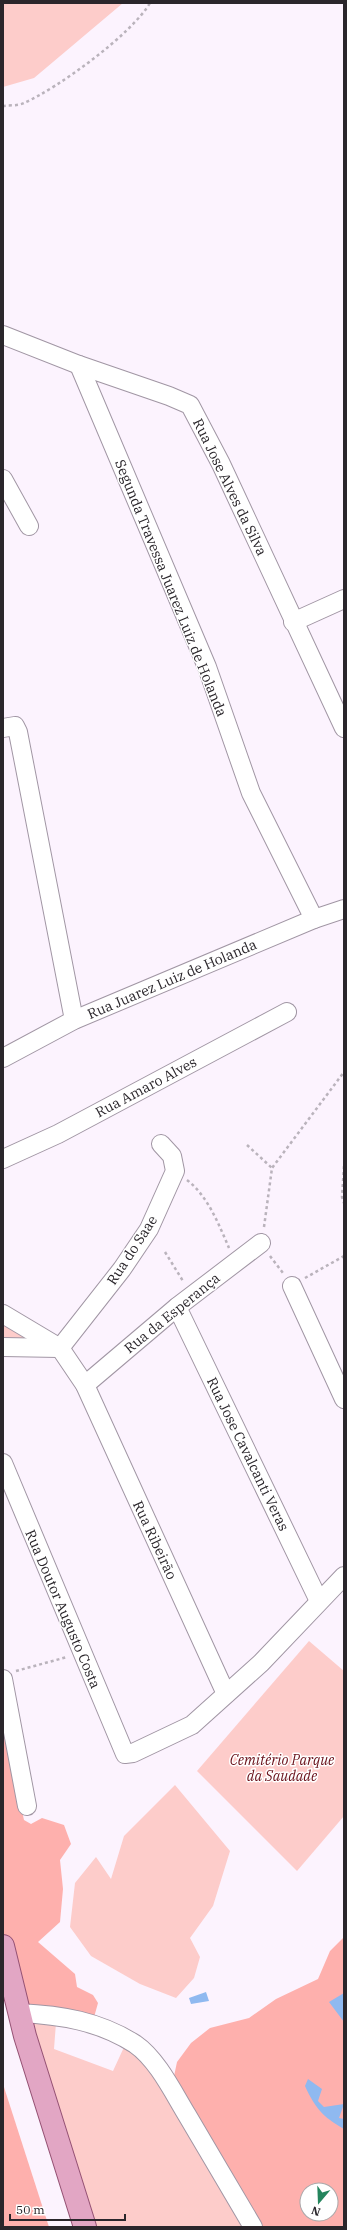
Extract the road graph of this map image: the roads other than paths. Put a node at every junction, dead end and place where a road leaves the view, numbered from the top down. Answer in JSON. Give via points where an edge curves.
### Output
{"nodes":[{"id":1,"x":3,"y":336,"type":"edge"},
{"id":2,"x":79,"y":366,"type":"junction"},
{"id":3,"x":3,"y":479,"type":"edge"},
{"id":4,"x":29,"y":526,"type":"dead end"},
{"id":5,"x":344,"y":599,"type":"edge"},
{"id":6,"x":293,"y":622,"type":"junction"},
{"id":7,"x":337,"y":696,"type":"edge"},
{"id":8,"x":3,"y":728,"type":"edge"},
{"id":9,"x":344,"y":728,"type":"edge"},
{"id":10,"x":344,"y":909,"type":"edge"},
{"id":11,"x":314,"y":919,"type":"junction"},
{"id":12,"x":286,"y":1012,"type":"dead end"},
{"id":13,"x":74,"y":1020,"type":"junction"},
{"id":14,"x":3,"y":1058,"type":"edge"},
{"id":15,"x":161,"y":1144,"type":"dead end"},
{"id":16,"x":3,"y":1159,"type":"edge"},
{"id":17,"x":261,"y":1243,"type":"road end"},
{"id":18,"x":292,"y":1286,"type":"road end"},
{"id":19,"x":177,"y":1307,"type":"junction"},
{"id":20,"x":3,"y":1314,"type":"edge"},
{"id":21,"x":3,"y":1347,"type":"edge"},
{"id":22,"x":60,"y":1348,"type":"junction"},
{"id":23,"x":85,"y":1385,"type":"junction"},
{"id":24,"x":344,"y":1399,"type":"edge"},
{"id":25,"x":3,"y":1463,"type":"edge"},
{"id":26,"x":344,"y":1576,"type":"edge"},
{"id":27,"x":319,"y":1602,"type":"junction"},
{"id":28,"x":7,"y":1676,"type":"edge"},
{"id":29,"x":226,"y":1694,"type":"junction"},
{"id":30,"x":27,"y":1806,"type":"dead end"},
{"id":31,"x":3,"y":1946,"type":"edge"},
{"id":32,"x":19,"y":2013,"type":"junction"},
{"id":33,"x":85,"y":2227,"type":"edge"},
{"id":34,"x":254,"y":2227,"type":"edge"}],
"edges":[{"from":1,"to":2,"type":"street","name":"Rua Jose Alves da Silva"},
{"from":2,"to":6,"type":"street","name":"Rua Jose Alves da Silva","via":[[190,405],[221,464]]},
{"from":2,"to":11,"type":"street","name":"Segunda Travessa Juarez Luiz de Holanda","via":[[207,667],[250,793]]},
{"from":3,"to":4,"type":"street"},
{"from":5,"to":6,"type":"street"},
{"from":6,"to":7,"type":"street","name":"Rua Jose Alves da Silva"},
{"from":7,"to":9,"type":"street","name":"Rua Jose Alves da Silva"},
{"from":8,"to":13,"type":"street","via":[[15,726],[18,732]]},
{"from":10,"to":11,"type":"street","name":"Rua Juarez Luiz de Holanda"},
{"from":11,"to":13,"type":"street","name":"Rua Juarez Luiz de Holanda"},
{"from":12,"to":16,"type":"street","name":"Rua Amaro Alves","via":[[58,1134]]},
{"from":13,"to":14,"type":"street","name":"Rua Juarez Luiz de Holanda"},
{"from":15,"to":22,"type":"street","name":"Rua do Saae","via":[[172,1156],[175,1170],[149,1230]]},
{"from":17,"to":19,"type":"street","name":"Rua da Esperança"},
{"from":18,"to":24,"type":"street"},
{"from":19,"to":23,"type":"street","name":"Rua da Esperança"},
{"from":19,"to":27,"type":"street","name":"Rua Jose Cavalcanti Veras"},
{"from":20,"to":22,"type":"street"},
{"from":21,"to":22,"type":"street"},
{"from":22,"to":23,"type":"street","name":"Rua Ribeirão"},
{"from":23,"to":29,"type":"street","name":"Rua Ribeirão"},
{"from":25,"to":29,"type":"street","name":"Rua Doutor Augusto Costa","via":[[125,1754],[133,1753],[192,1725]]},
{"from":26,"to":27,"type":"street"},
{"from":27,"to":29,"type":"street","via":[[261,1664]]},
{"from":28,"to":30,"type":"street"},
{"from":31,"to":32,"type":"main road"},
{"from":32,"to":33,"type":"main road"},
{"from":32,"to":34,"type":"street","via":[[58,2015],[83,2021],[110,2031],[136,2045],[161,2072]]}]}
